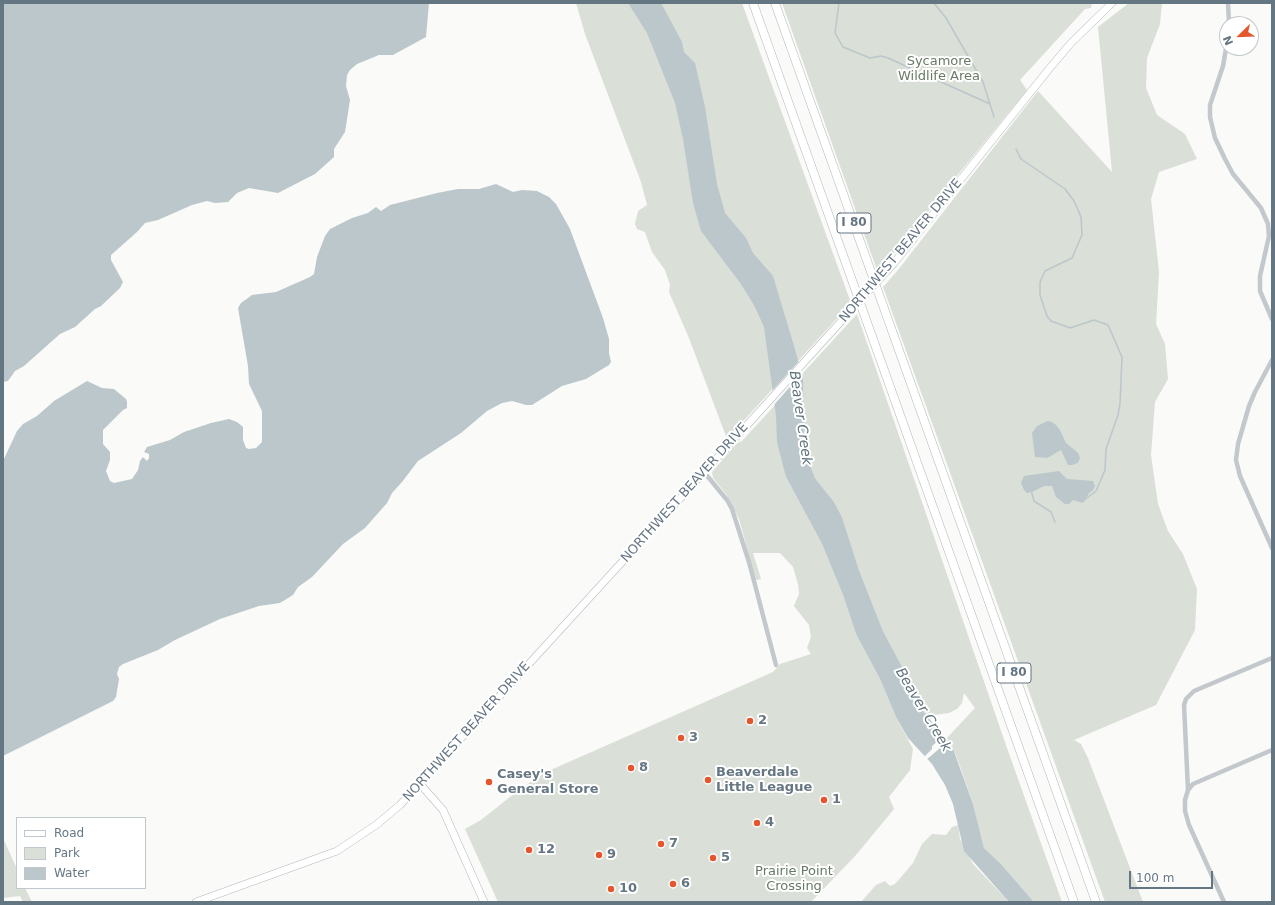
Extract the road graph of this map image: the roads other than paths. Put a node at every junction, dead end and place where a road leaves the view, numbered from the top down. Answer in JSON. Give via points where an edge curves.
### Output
{"nodes":[{"id":1,"x":753,"y":3,"type":"edge"},
{"id":2,"x":775,"y":3,"type":"edge"},
{"id":3,"x":1112,"y":3,"type":"edge"},
{"id":4,"x":1228,"y":3,"type":"edge"},
{"id":5,"x":1229,"y":16,"type":"edge"},
{"id":6,"x":1225,"y":56,"type":"edge"},
{"id":7,"x":1272,"y":319,"type":"edge"},
{"id":8,"x":1272,"y":360,"type":"edge"},
{"id":9,"x":704,"y":472,"type":"junction"},
{"id":10,"x":1272,"y":548,"type":"edge"},
{"id":11,"x":1272,"y":658,"type":"edge"},
{"id":12,"x":776,"y":665,"type":"dead end"},
{"id":13,"x":1272,"y":750,"type":"edge"},
{"id":14,"x":420,"y":784,"type":"junction"},
{"id":15,"x":1188,"y":790,"type":"junction"},
{"id":16,"x":209,"y":900,"type":"edge"},
{"id":17,"x":196,"y":902,"type":"edge"},
{"id":18,"x":484,"y":902,"type":"edge"},
{"id":19,"x":1074,"y":902,"type":"edge"},
{"id":20,"x":1096,"y":902,"type":"edge"},
{"id":21,"x":1224,"y":902,"type":"edge"}],
"edges":[{"from":1,"to":19,"type":"highway","number":"I 80"},
{"from":2,"to":20,"type":"highway","number":"I 80"},
{"from":3,"to":9,"type":"main road","name":"NORTHWEST BEAVER DRIVE","bridge":true,"via":[[1071,43],[1049,69],[894,264]]},
{"from":4,"to":5,"type":"street"},
{"from":6,"to":7,"type":"street","via":[[1210,105],[1210,117],[1215,138],[1233,174],[1261,208],[1268,224],[1269,236],[1260,276],[1260,291]]},
{"from":8,"to":10,"type":"street","via":[[1249,406],[1236,460],[1240,476]]},
{"from":9,"to":12,"type":"street","via":[[732,509]]},
{"from":9,"to":14,"type":"main road","name":"NORTHWEST BEAVER DRIVE"},
{"from":11,"to":15,"type":"street","via":[[1194,691],[1186,699],[1184,711]]},
{"from":13,"to":15,"type":"street","via":[[1193,784]]},
{"from":14,"to":16,"type":"main road","name":"NORTHWEST BEAVER DRIVE","via":[[376,825],[337,851]]},
{"from":14,"to":18,"type":"main road","via":[[443,810]]},
{"from":15,"to":21,"type":"street","via":[[1185,800],[1189,825]]},
{"from":16,"to":17,"type":"main road","name":"NORTHWEST BEAVER DRIVE"}]}
